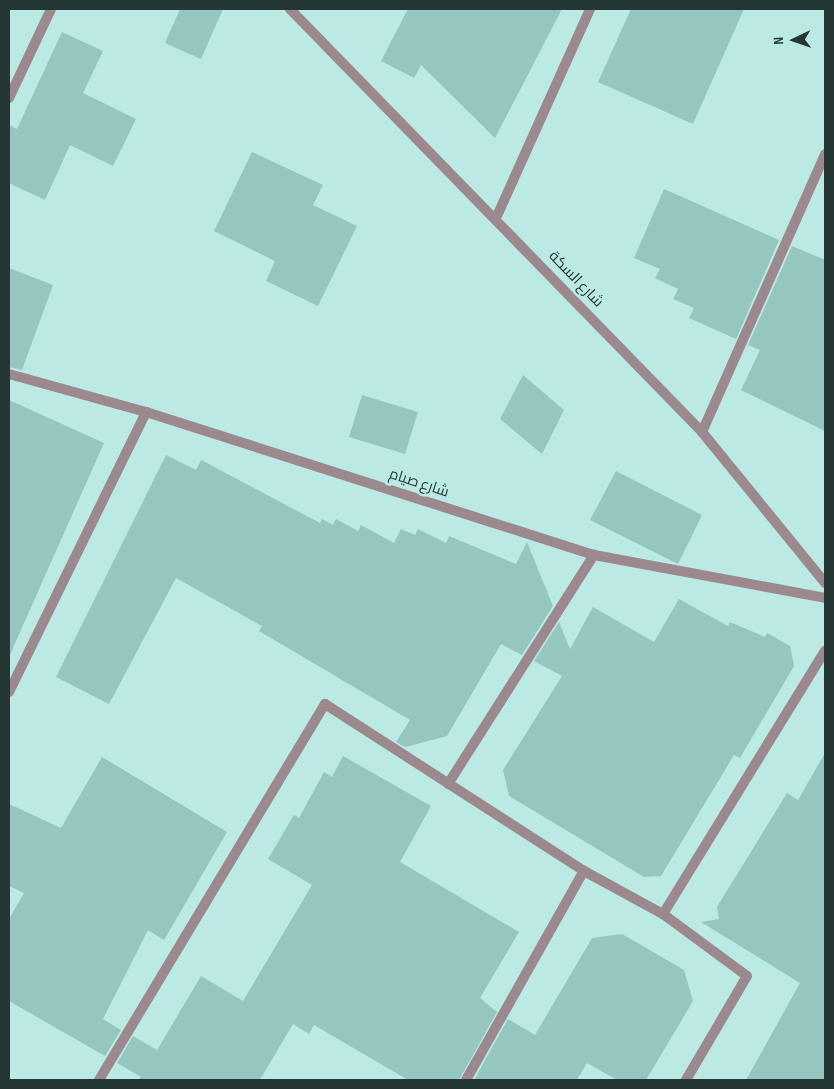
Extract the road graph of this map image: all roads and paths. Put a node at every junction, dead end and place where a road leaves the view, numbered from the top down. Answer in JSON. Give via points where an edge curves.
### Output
{"nodes":[{"id":1,"x":51,"y":9,"type":"edge"},
{"id":2,"x":290,"y":9,"type":"edge"},
{"id":3,"x":590,"y":9,"type":"edge"},
{"id":4,"x":9,"y":98,"type":"edge"},
{"id":5,"x":825,"y":154,"type":"edge"},
{"id":6,"x":497,"y":216,"type":"junction"},
{"id":7,"x":9,"y":374,"type":"edge"},
{"id":8,"x":146,"y":412,"type":"junction"},
{"id":9,"x":702,"y":432,"type":"junction"},
{"id":10,"x":594,"y":555,"type":"junction"},
{"id":11,"x":825,"y":583,"type":"edge"},
{"id":12,"x":825,"y":598,"type":"edge"},
{"id":13,"x":825,"y":651,"type":"edge"},
{"id":14,"x":9,"y":692,"type":"edge"},
{"id":15,"x":448,"y":784,"type":"junction"},
{"id":16,"x":584,"y":871,"type":"junction"},
{"id":17,"x":663,"y":914,"type":"junction"},
{"id":18,"x":99,"y":1080,"type":"edge"},
{"id":19,"x":466,"y":1080,"type":"edge"},
{"id":20,"x":686,"y":1080,"type":"edge"}],
"edges":[{"from":1,"to":4,"type":"street"},
{"from":2,"to":6,"type":"street","name":"شارع السكة"},
{"from":3,"to":6,"type":"street"},
{"from":5,"to":9,"type":"street"},
{"from":6,"to":9,"type":"street","name":"شارع السكة"},
{"from":7,"to":8,"type":"street","name":"شارع صيام"},
{"from":8,"to":10,"type":"street","name":"شارع صيام"},
{"from":8,"to":14,"type":"street"},
{"from":9,"to":11,"type":"street","name":"شارع السكة"},
{"from":10,"to":12,"type":"street","name":"شارع صيام"},
{"from":10,"to":15,"type":"street"},
{"from":13,"to":17,"type":"street"},
{"from":15,"to":16,"type":"street"},
{"from":15,"to":18,"type":"street","via":[[325,704]]},
{"from":16,"to":17,"type":"street"},
{"from":16,"to":19,"type":"street"},
{"from":17,"to":20,"type":"street","via":[[747,976]]}]}
